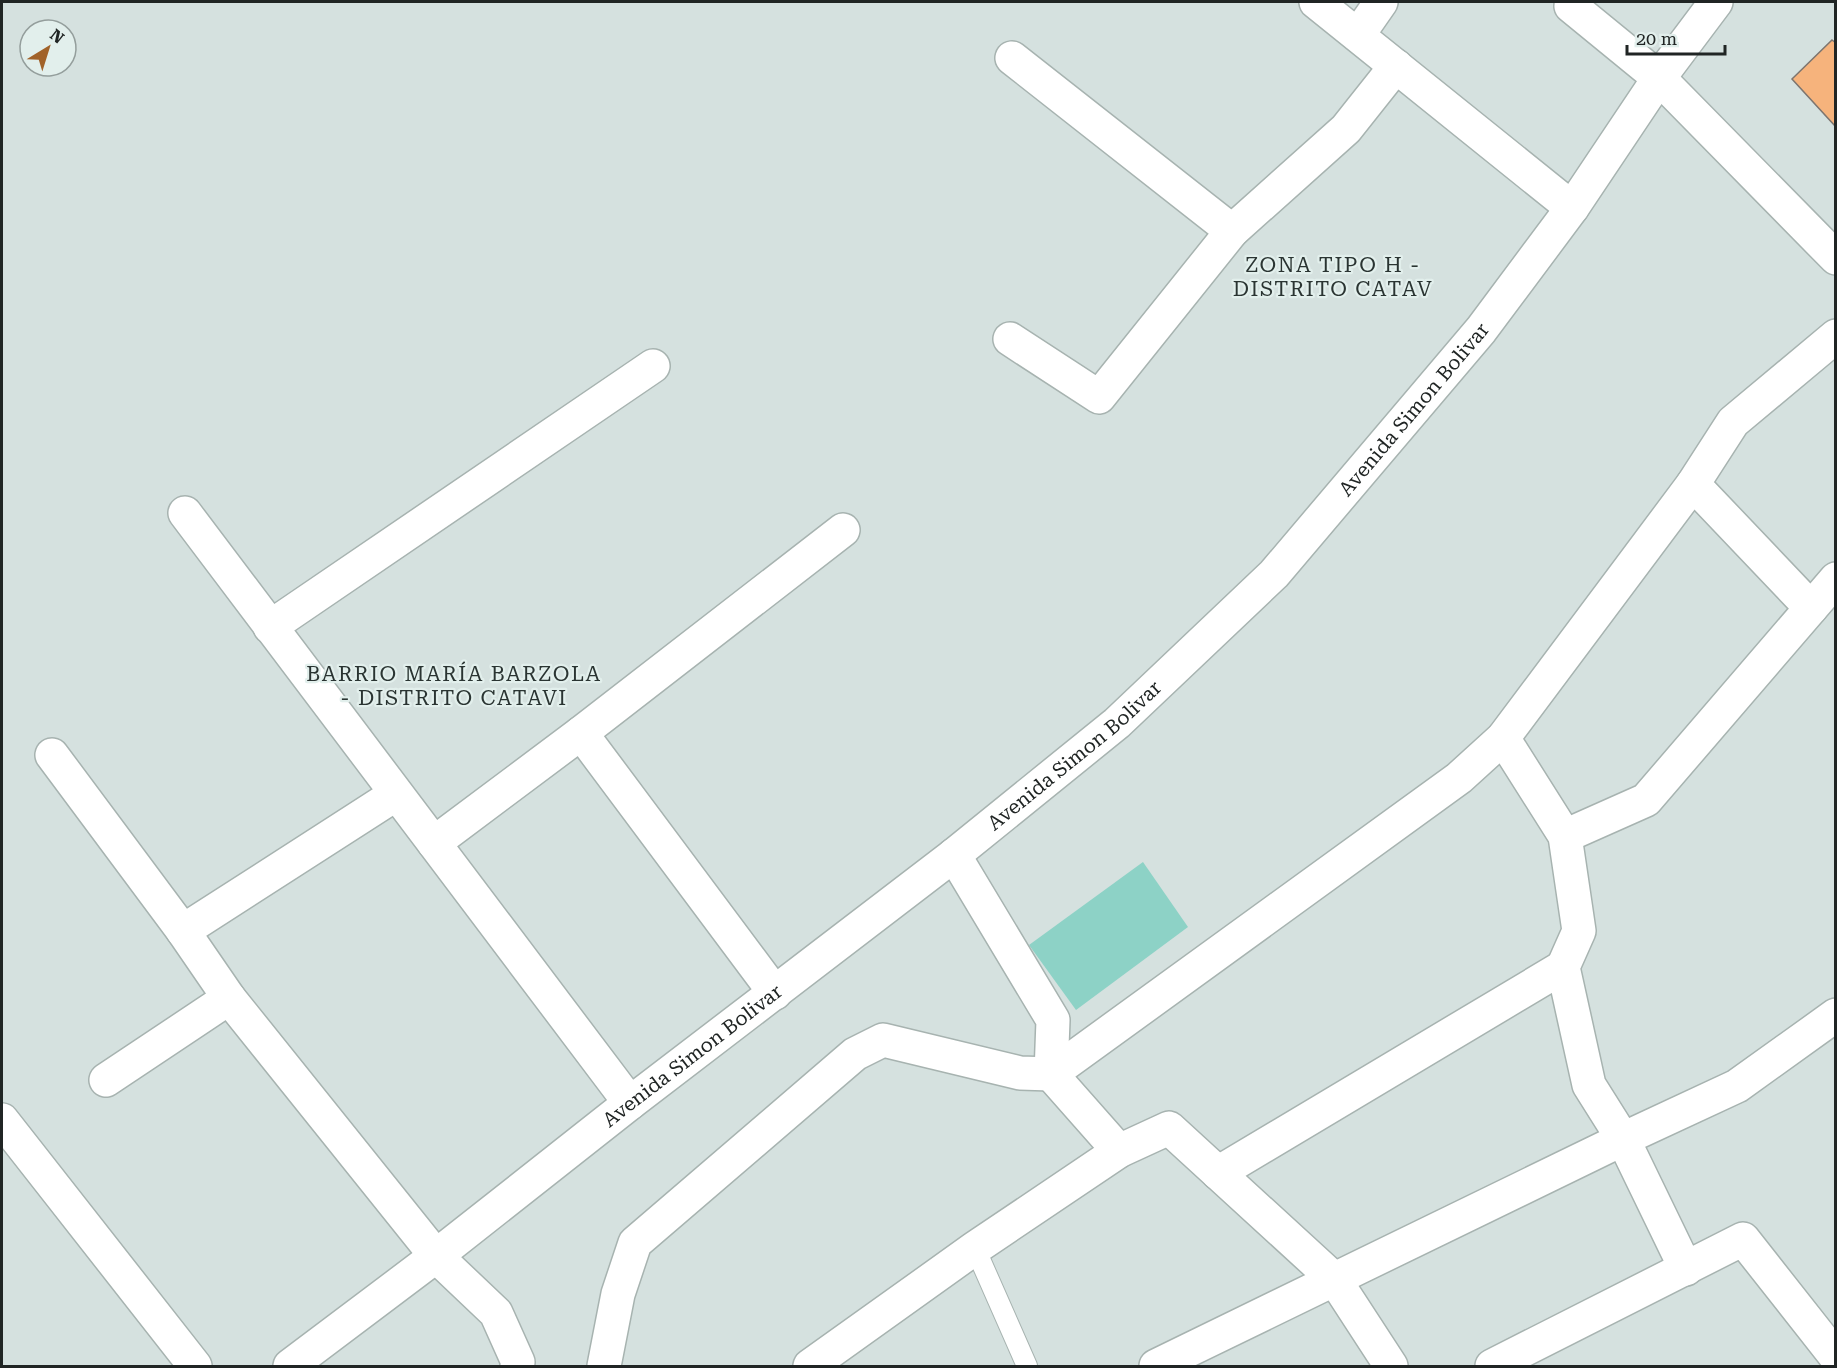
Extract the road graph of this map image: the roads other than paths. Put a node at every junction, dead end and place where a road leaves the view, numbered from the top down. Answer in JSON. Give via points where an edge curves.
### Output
{"nodes":[{"id":1,"x":1316,"y":2,"type":"edge"},
{"id":2,"x":1381,"y":2,"type":"edge"},
{"id":3,"x":1573,"y":2,"type":"edge"},
{"id":4,"x":1716,"y":2,"type":"edge"},
{"id":5,"x":1358,"y":35,"type":"junction"},
{"id":6,"x":1012,"y":58,"type":"dead end"},
{"id":7,"x":1395,"y":66,"type":"junction"},
{"id":8,"x":1659,"y":78,"type":"junction"},
{"id":9,"x":1572,"y":208,"type":"junction"},
{"id":10,"x":1232,"y":231,"type":"junction"},
{"id":11,"x":1836,"y":258,"type":"edge"},
{"id":12,"x":1836,"y":336,"type":"edge"},
{"id":13,"x":1010,"y":339,"type":"dead end"},
{"id":14,"x":653,"y":366,"type":"dead end"},
{"id":15,"x":1693,"y":484,"type":"junction"},
{"id":16,"x":185,"y":513,"type":"dead end"},
{"id":17,"x":843,"y":530,"type":"dead end"},
{"id":18,"x":1836,"y":579,"type":"edge"},
{"id":19,"x":1811,"y":609,"type":"junction"},
{"id":20,"x":270,"y":627,"type":"junction"},
{"id":21,"x":581,"y":733,"type":"junction"},
{"id":22,"x":1503,"y":738,"type":"junction"},
{"id":23,"x":52,"y":755,"type":"dead end"},
{"id":24,"x":396,"y":794,"type":"junction"},
{"id":25,"x":1565,"y":836,"type":"junction"},
{"id":26,"x":434,"y":843,"type":"junction"},
{"id":27,"x":954,"y":855,"type":"junction"},
{"id":28,"x":183,"y":932,"type":"junction"},
{"id":29,"x":1563,"y":967,"type":"junction"},
{"id":30,"x":775,"y":993,"type":"junction"},
{"id":31,"x":229,"y":998,"type":"junction"},
{"id":32,"x":1836,"y":1015,"type":"edge"},
{"id":33,"x":1051,"y":1074,"type":"junction"},
{"id":34,"x":106,"y":1080,"type":"dead end"},
{"id":35,"x":630,"y":1103,"type":"junction"},
{"id":36,"x":2,"y":1120,"type":"edge"},
{"id":37,"x":1623,"y":1139,"type":"junction"},
{"id":38,"x":1119,"y":1151,"type":"junction"},
{"id":39,"x":1218,"y":1173,"type":"junction"},
{"id":40,"x":975,"y":1248,"type":"junction"},
{"id":41,"x":436,"y":1256,"type":"junction"},
{"id":42,"x":1686,"y":1269,"type":"junction"},
{"id":43,"x":1335,"y":1280,"type":"junction"},
{"id":44,"x":841,"y":1357,"type":"edge"},
{"id":45,"x":1836,"y":1357,"type":"edge"},
{"id":46,"x":195,"y":1366,"type":"edge"},
{"id":47,"x":290,"y":1366,"type":"edge"},
{"id":48,"x":517,"y":1366,"type":"edge"},
{"id":49,"x":604,"y":1366,"type":"edge"},
{"id":50,"x":810,"y":1366,"type":"edge"},
{"id":51,"x":1027,"y":1366,"type":"edge"},
{"id":52,"x":1156,"y":1366,"type":"edge"},
{"id":53,"x":1391,"y":1366,"type":"edge"},
{"id":54,"x":1492,"y":1366,"type":"edge"}],
"edges":[{"from":1,"to":5,"type":"street"},
{"from":2,"to":5,"type":"street"},
{"from":3,"to":8,"type":"street","via":[[1571,6]]},
{"from":4,"to":8,"type":"street","name":"Avenida Simon Bolivar"},
{"from":5,"to":7,"type":"street"},
{"from":6,"to":10,"type":"street"},
{"from":7,"to":9,"type":"street"},
{"from":7,"to":10,"type":"street","via":[[1346,129]]},
{"from":8,"to":9,"type":"street","name":"Avenida Simon Bolivar"},
{"from":8,"to":11,"type":"street"},
{"from":9,"to":27,"type":"street","name":"Avenida Simon Bolivar","via":[[1481,330],[1274,574],[1117,723]]},
{"from":10,"to":13,"type":"street","via":[[1099,397]]},
{"from":12,"to":15,"type":"street","via":[[1733,422]]},
{"from":14,"to":20,"type":"street"},
{"from":15,"to":19,"type":"street"},
{"from":15,"to":22,"type":"street"},
{"from":16,"to":20,"type":"street"},
{"from":17,"to":21,"type":"street"},
{"from":18,"to":19,"type":"street"},
{"from":19,"to":25,"type":"street","via":[[1646,800]]},
{"from":20,"to":24,"type":"street"},
{"from":21,"to":26,"type":"street"},
{"from":21,"to":30,"type":"street"},
{"from":22,"to":25,"type":"street"},
{"from":22,"to":33,"type":"street","via":[[1459,778]]},
{"from":23,"to":28,"type":"street"},
{"from":24,"to":26,"type":"street"},
{"from":24,"to":28,"type":"street"},
{"from":25,"to":29,"type":"street","via":[[1579,931]]},
{"from":26,"to":35,"type":"street"},
{"from":27,"to":30,"type":"street","name":"Avenida Simon Bolivar"},
{"from":27,"to":33,"type":"street","via":[[1053,1020]]},
{"from":28,"to":31,"type":"street"},
{"from":29,"to":37,"type":"street","via":[[1589,1085]]},
{"from":29,"to":39,"type":"street"},
{"from":30,"to":35,"type":"street","name":"Avenida Simon Bolivar"},
{"from":31,"to":34,"type":"street"},
{"from":31,"to":41,"type":"street"},
{"from":32,"to":37,"type":"street","via":[[1737,1086]]},
{"from":33,"to":38,"type":"street"},
{"from":33,"to":49,"type":"street","via":[[1020,1073],[883,1040],[855,1054],[635,1244],[618,1294]]},
{"from":35,"to":41,"type":"street","name":"Avenida Simon Bolivar"},
{"from":36,"to":46,"type":"street"},
{"from":37,"to":42,"type":"street"},
{"from":37,"to":43,"type":"street"},
{"from":38,"to":39,"type":"street","via":[[1169,1128]]},
{"from":38,"to":40,"type":"street"},
{"from":39,"to":43,"type":"street"},
{"from":40,"to":44,"type":"street"},
{"from":40,"to":51,"type":"lane"},
{"from":41,"to":47,"type":"street","name":"Avenida Simon Bolivar"},
{"from":41,"to":48,"type":"street","via":[[496,1313]]},
{"from":42,"to":45,"type":"street","via":[[1743,1239]]},
{"from":42,"to":54,"type":"street"},
{"from":43,"to":52,"type":"street"},
{"from":43,"to":53,"type":"street"},
{"from":44,"to":50,"type":"street"}]}
